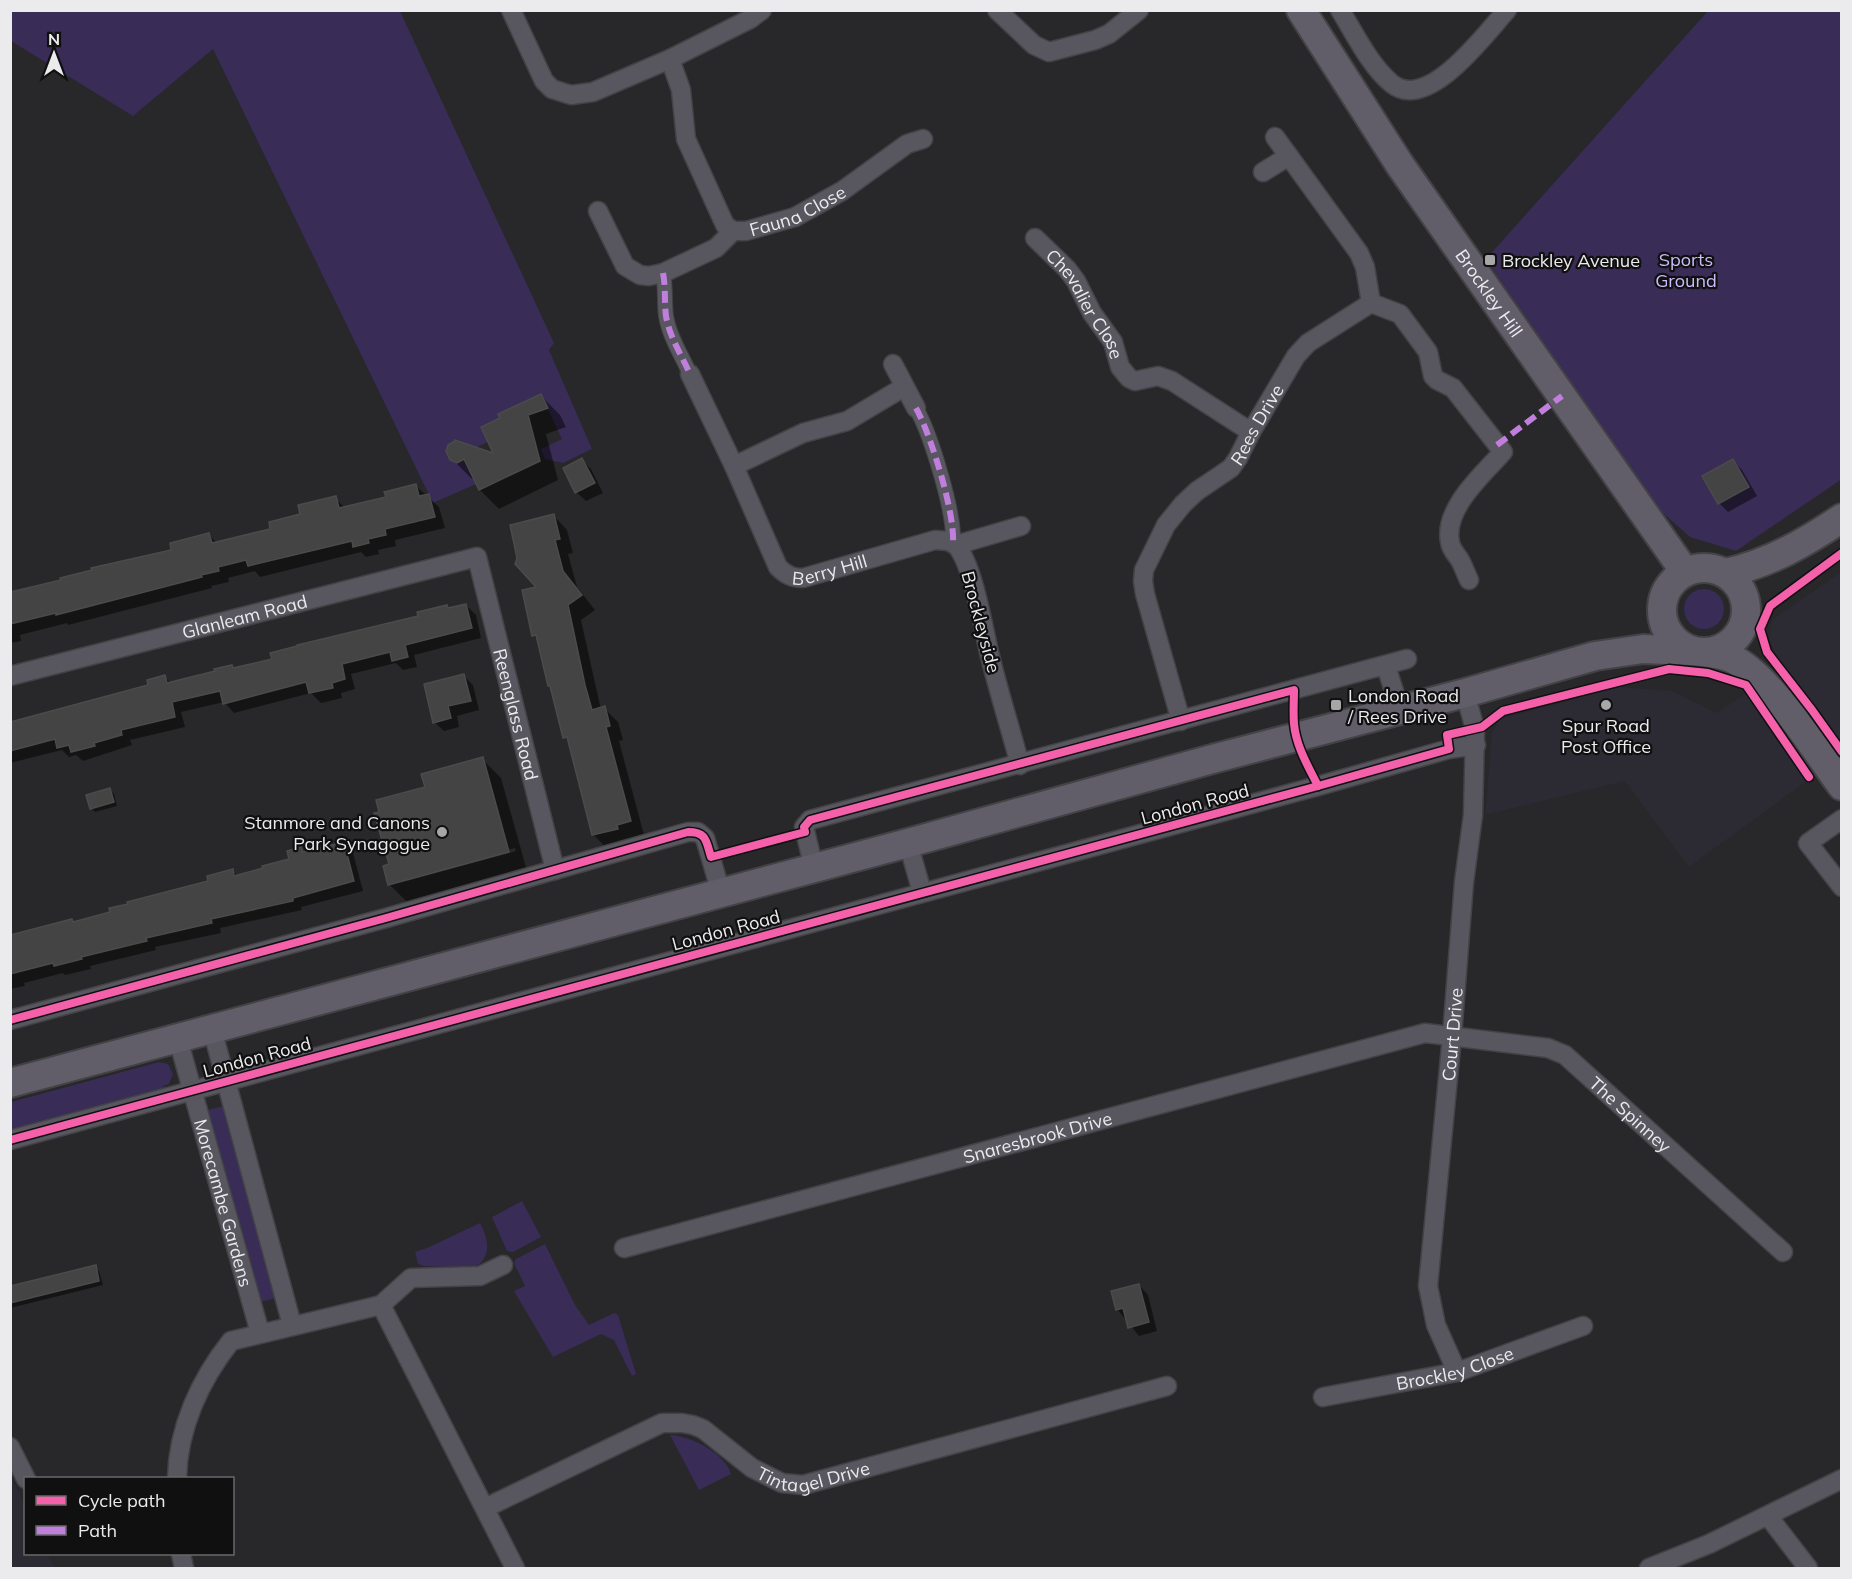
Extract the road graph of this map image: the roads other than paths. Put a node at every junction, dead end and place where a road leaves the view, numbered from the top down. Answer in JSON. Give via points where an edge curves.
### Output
{"nodes":[{"id":1,"x":511,"y":10,"type":"edge"},
{"id":2,"x":997,"y":10,"type":"edge"},
{"id":3,"x":1139,"y":10,"type":"edge"},
{"id":4,"x":1301,"y":10,"type":"edge"},
{"id":5,"x":1340,"y":10,"type":"edge"},
{"id":6,"x":1507,"y":10,"type":"edge"},
{"id":7,"x":753,"y":13,"type":"edge"},
{"id":8,"x":670,"y":59,"type":"junction"},
{"id":9,"x":1275,"y":137,"type":"dead end"},
{"id":10,"x":923,"y":138,"type":"dead end"},
{"id":11,"x":1289,"y":156,"type":"junction"},
{"id":12,"x":1263,"y":172,"type":"dead end"},
{"id":13,"x":598,"y":211,"type":"dead end"},
{"id":14,"x":733,"y":231,"type":"junction"},
{"id":15,"x":1035,"y":238,"type":"dead end"},
{"id":16,"x":663,"y":273,"type":"junction"},
{"id":17,"x":1371,"y":303,"type":"junction"},
{"id":18,"x":893,"y":364,"type":"dead end"},
{"id":19,"x":690,"y":374,"type":"joint"},
{"id":20,"x":904,"y":387,"type":"junction"},
{"id":21,"x":916,"y":408,"type":"joint"},
{"id":22,"x":1251,"y":432,"type":"junction"},
{"id":23,"x":734,"y":466,"type":"junction"},
{"id":24,"x":1842,"y":518,"type":"edge"},
{"id":25,"x":1021,"y":526,"type":"dead end"},
{"id":26,"x":1805,"y":543,"type":"junction"},
{"id":27,"x":955,"y":544,"type":"junction"},
{"id":28,"x":477,"y":557,"type":"joint"},
{"id":29,"x":1685,"y":572,"type":"junction"},
{"id":30,"x":1726,"y":573,"type":"junction"},
{"id":31,"x":1469,"y":580,"type":"dead end"},
{"id":32,"x":1662,"y":602,"type":"junction"},
{"id":33,"x":1746,"y":614,"type":"junction"},
{"id":34,"x":1698,"y":651,"type":"junction"},
{"id":35,"x":1595,"y":656,"type":"junction"},
{"id":36,"x":1407,"y":659,"type":"dead end"},
{"id":37,"x":1386,"y":666,"type":"junction"},
{"id":38,"x":10,"y":676,"type":"edge"},
{"id":39,"x":1767,"y":686,"type":"junction"},
{"id":40,"x":1465,"y":693,"type":"junction"},
{"id":41,"x":1400,"y":710,"type":"junction"},
{"id":42,"x":1181,"y":721,"type":"junction"},
{"id":43,"x":1476,"y":745,"type":"junction"},
{"id":44,"x":1020,"y":765,"type":"junction"},
{"id":45,"x":1842,"y":786,"type":"edge"},
{"id":46,"x":1842,"y":819,"type":"edge"},
{"id":47,"x":908,"y":843,"type":"junction"},
{"id":48,"x":814,"y":868,"type":"junction"},
{"id":49,"x":555,"y":870,"type":"junction"},
{"id":50,"x":1842,"y":887,"type":"edge"},
{"id":51,"x":922,"y":892,"type":"junction"},
{"id":52,"x":721,"y":893,"type":"junction"},
{"id":53,"x":10,"y":1020,"type":"edge"},
{"id":54,"x":212,"y":1029,"type":"junction"},
{"id":55,"x":1452,"y":1036,"type":"junction"},
{"id":56,"x":178,"y":1039,"type":"junction"},
{"id":57,"x":226,"y":1081,"type":"junction"},
{"id":58,"x":10,"y":1083,"type":"edge"},
{"id":59,"x":192,"y":1090,"type":"junction"},
{"id":60,"x":10,"y":1140,"type":"edge"},
{"id":61,"x":624,"y":1248,"type":"dead end"},
{"id":62,"x":1783,"y":1252,"type":"dead end"},
{"id":63,"x":503,"y":1265,"type":"dead end"},
{"id":64,"x":381,"y":1305,"type":"junction"},
{"id":65,"x":292,"y":1325,"type":"junction"},
{"id":66,"x":1583,"y":1326,"type":"dead end"},
{"id":67,"x":260,"y":1333,"type":"junction"},
{"id":68,"x":1457,"y":1372,"type":"junction"},
{"id":69,"x":1167,"y":1386,"type":"dead end"},
{"id":70,"x":1323,"y":1397,"type":"dead end"},
{"id":71,"x":10,"y":1447,"type":"edge"},
{"id":72,"x":25,"y":1477,"type":"edge"},
{"id":73,"x":177,"y":1477,"type":"edge"},
{"id":74,"x":1842,"y":1479,"type":"edge"},
{"id":75,"x":485,"y":1508,"type":"junction"},
{"id":76,"x":1768,"y":1516,"type":"junction"},
{"id":77,"x":515,"y":1569,"type":"edge"},
{"id":78,"x":1649,"y":1569,"type":"edge"},
{"id":79,"x":1808,"y":1569,"type":"edge"}],
"edges":[{"from":1,"to":8,"type":"street","via":[[544,81],[560,92],[593,92]]},
{"from":2,"to":3,"type":"street","via":[[1034,45],[1049,52],[1109,34]]},
{"from":4,"to":29,"type":"main road","name":"Brockley Hill","via":[[1400,165]]},
{"from":5,"to":6,"type":"street","via":[[1371,60],[1392,84],[1410,91],[1429,86],[1449,73]]},
{"from":7,"to":8,"type":"street"},
{"from":8,"to":14,"type":"street","name":"Fauna Close","via":[[681,90],[686,139],[725,225]]},
{"from":9,"to":11,"type":"street"},
{"from":10,"to":14,"type":"street","name":"Fauna Close","via":[[907,144],[842,191],[795,217]]},
{"from":11,"to":12,"type":"street"},
{"from":11,"to":17,"type":"street","via":[[1359,253]]},
{"from":13,"to":16,"type":"street","via":[[625,266],[640,275]]},
{"from":14,"to":16,"type":"street","via":[[717,248]]},
{"from":15,"to":22,"type":"street","name":"Chevalier Close","via":[[1076,281],[1113,342],[1120,367],[1129,378],[1135,381],[1158,376],[1172,381]]},
{"from":16,"to":19,"type":"street","via":[[666,316]]},
{"from":17,"to":22,"type":"street","name":"Rees Drive","via":[[1308,343],[1296,356]]},
{"from":17,"to":31,"type":"street","via":[[1401,314],[1428,352],[1433,376],[1453,388],[1503,452],[1469,489],[1450,524],[1450,544]]},
{"from":18,"to":20,"type":"street"},
{"from":19,"to":23,"type":"street","name":"Berry Hill"},
{"from":20,"to":21,"type":"street"},
{"from":20,"to":23,"type":"street","via":[[847,421],[809,431]]},
{"from":21,"to":27,"type":"street","via":[[938,468]]},
{"from":22,"to":42,"type":"street","name":"Rees Drive","via":[[1231,468],[1197,491],[1166,525],[1144,570],[1145,594]]},
{"from":23,"to":27,"type":"street","name":"Berry Hill","via":[[778,567],[789,576],[803,578],[935,540]]},
{"from":24,"to":26,"type":"main road"},
{"from":25,"to":27,"type":"street"},
{"from":26,"to":30,"type":"main road","via":[[1766,562]]},
{"from":26,"to":33,"type":"main road","via":[[1759,587]]},
{"from":27,"to":44,"type":"street","name":"Brockleyside","via":[[963,554],[976,597]]},
{"from":28,"to":38,"type":"street","name":"Glanleam Road"},
{"from":28,"to":49,"type":"street","name":"Reenglass Road"},
{"from":29,"to":30,"type":"main road","via":[[1709,568]]},
{"from":29,"to":32,"type":"main road","via":[[1668,588]]},
{"from":30,"to":33,"type":"main road","via":[[1742,592]]},
{"from":32,"to":34,"type":"main road","via":[[1665,628],[1674,640]]},
{"from":32,"to":35,"type":"main road","name":"London Road","via":[[1636,633]]},
{"from":33,"to":34,"type":"main road","via":[[1738,635],[1727,645],[1718,650]]},
{"from":33,"to":39,"type":"main road","via":[[1755,657]]},
{"from":34,"to":35,"type":"main road","name":"London Road","via":[[1643,649]]},
{"from":34,"to":39,"type":"main road","via":[[1733,659]]},
{"from":35,"to":40,"type":"main road","name":"London Road"},
{"from":36,"to":37,"type":"street"},
{"from":37,"to":41,"type":"street"},
{"from":37,"to":42,"type":"street"},
{"from":39,"to":45,"type":"main road"},
{"from":40,"to":41,"type":"main road","name":"London Road"},
{"from":40,"to":43,"type":"street","name":"Court Drive"},
{"from":41,"to":47,"type":"main road","name":"London Road"},
{"from":42,"to":44,"type":"street"},
{"from":43,"to":51,"type":"street","name":"London Road","via":[[1449,749]]},
{"from":43,"to":55,"type":"street","name":"Court Drive"},
{"from":44,"to":48,"type":"street","via":[[810,820],[804,827]]},
{"from":46,"to":50,"type":"street","via":[[1808,843]]},
{"from":47,"to":48,"type":"main road","name":"London Road"},
{"from":47,"to":51,"type":"street"},
{"from":48,"to":52,"type":"main road","name":"London Road"},
{"from":49,"to":52,"type":"street","name":"London Road","via":[[698,832],[705,838]]},
{"from":49,"to":53,"type":"street","name":"London Road"},
{"from":51,"to":57,"type":"street","name":"London Road"},
{"from":52,"to":54,"type":"main road","name":"London Road"},
{"from":54,"to":56,"type":"main road","name":"London Road"},
{"from":54,"to":57,"type":"street","name":"Morecambe Gardens"},
{"from":55,"to":61,"type":"street","name":"Snaresbrook Drive","via":[[1425,1033]]},
{"from":55,"to":62,"type":"street","name":"The Spinney","via":[[1548,1048],[1564,1055]]},
{"from":55,"to":68,"type":"street","name":"Court Drive","via":[[1428,1286],[1436,1325]]},
{"from":56,"to":58,"type":"main road","name":"London Road"},
{"from":56,"to":59,"type":"street","name":"Morecambe Gardens"},
{"from":57,"to":59,"type":"street","name":"London Road"},
{"from":57,"to":65,"type":"street","name":"Morecambe Gardens"},
{"from":59,"to":60,"type":"street","name":"London Road"},
{"from":59,"to":67,"type":"street","name":"Morecambe Gardens"},
{"from":63,"to":64,"type":"street","via":[[480,1276],[411,1278]]},
{"from":64,"to":65,"type":"street"},
{"from":64,"to":75,"type":"street"},
{"from":65,"to":67,"type":"street"},
{"from":66,"to":68,"type":"street","name":"Brockley Close"},
{"from":67,"to":73,"type":"street","via":[[231,1341],[202,1384],[185,1428]]},
{"from":68,"to":70,"type":"street","name":"Brockley Close"},
{"from":69,"to":75,"type":"street","name":"Tintagel Drive","via":[[803,1485],[782,1483],[752,1468],[703,1429],[662,1423]]},
{"from":71,"to":72,"type":"street"},
{"from":74,"to":76,"type":"street"},
{"from":75,"to":77,"type":"street"},
{"from":76,"to":78,"type":"street"},
{"from":76,"to":79,"type":"street"}]}
